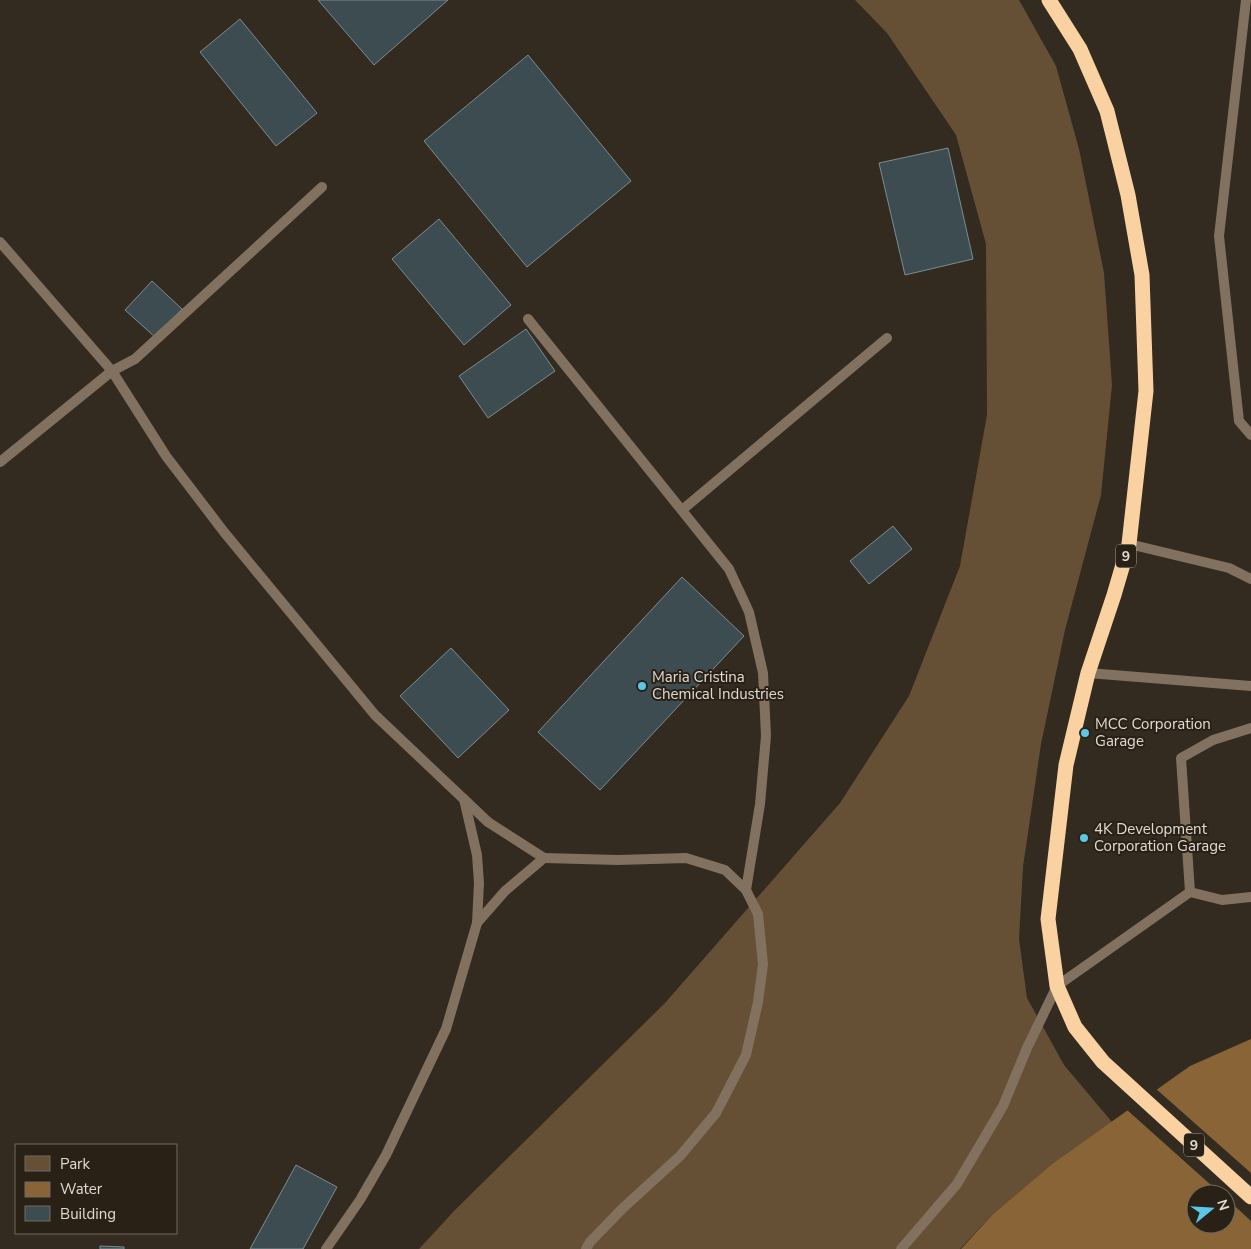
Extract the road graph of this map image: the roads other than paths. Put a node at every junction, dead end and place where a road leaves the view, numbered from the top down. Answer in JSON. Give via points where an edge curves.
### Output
{"nodes":[{"id":1,"x":1049,"y":0,"type":"edge"},
{"id":2,"x":1246,"y":0,"type":"edge"},
{"id":3,"x":322,"y":187,"type":"dead end"},
{"id":4,"x":0,"y":242,"type":"edge"},
{"id":5,"x":528,"y":319,"type":"dead end"},
{"id":6,"x":887,"y":338,"type":"dead end"},
{"id":7,"x":112,"y":371,"type":"junction"},
{"id":8,"x":1251,"y":434,"type":"edge"},
{"id":9,"x":0,"y":462,"type":"edge"},
{"id":10,"x":682,"y":510,"type":"junction"},
{"id":11,"x":1129,"y":544,"type":"junction"},
{"id":12,"x":1251,"y":579,"type":"edge"},
{"id":13,"x":1088,"y":673,"type":"junction"},
{"id":14,"x":1251,"y":686,"type":"edge"},
{"id":15,"x":1251,"y":728,"type":"edge"},
{"id":16,"x":463,"y":798,"type":"junction"},
{"id":17,"x":544,"y":858,"type":"junction"},
{"id":18,"x":746,"y":890,"type":"junction"},
{"id":19,"x":1190,"y":892,"type":"junction"},
{"id":20,"x":1251,"y":897,"type":"edge"},
{"id":21,"x":477,"y":923,"type":"junction"},
{"id":22,"x":1057,"y":986,"type":"junction"},
{"id":23,"x":1251,"y":1197,"type":"edge"},
{"id":24,"x":326,"y":1249,"type":"edge"},
{"id":25,"x":586,"y":1249,"type":"edge"},
{"id":26,"x":901,"y":1249,"type":"edge"}],
"edges":[{"from":1,"to":11,"type":"highway","number":"9","via":[[1080,49],[1107,111],[1128,195],[1142,275],[1146,391]]},
{"from":2,"to":8,"type":"lane","via":[[1219,236],[1239,421]]},
{"from":3,"to":7,"type":"lane","via":[[135,359]]},
{"from":4,"to":7,"type":"lane"},
{"from":5,"to":10,"type":"lane"},
{"from":6,"to":10,"type":"lane"},
{"from":7,"to":9,"type":"lane"},
{"from":7,"to":16,"type":"lane","via":[[166,456],[230,540],[375,715]]},
{"from":10,"to":18,"type":"lane","via":[[729,569],[749,612],[762,673],[766,736],[760,804]]},
{"from":11,"to":12,"type":"lane","via":[[1229,568]]},
{"from":11,"to":13,"type":"highway","number":"9"},
{"from":13,"to":14,"type":"lane"},
{"from":13,"to":22,"type":"highway","number":"9","via":[[1066,766],[1048,919]]},
{"from":15,"to":19,"type":"lane","via":[[1213,740],[1181,758]]},
{"from":16,"to":17,"type":"lane","via":[[488,822]]},
{"from":16,"to":21,"type":"lane","via":[[477,855]]},
{"from":17,"to":18,"type":"lane","via":[[686,858],[726,870]]},
{"from":17,"to":21,"type":"lane","via":[[505,891]]},
{"from":18,"to":25,"type":"lane","via":[[758,914],[762,964],[758,1002],[746,1055],[716,1113],[680,1156],[623,1208]]},
{"from":19,"to":20,"type":"lane","via":[[1222,900]]},
{"from":19,"to":22,"type":"lane"},
{"from":21,"to":24,"type":"lane","via":[[446,1029],[386,1155]]},
{"from":22,"to":23,"type":"highway","number":"9","via":[[1075,1028],[1103,1062]]},
{"from":22,"to":26,"type":"lane","via":[[1004,1106],[957,1184]]}]}
